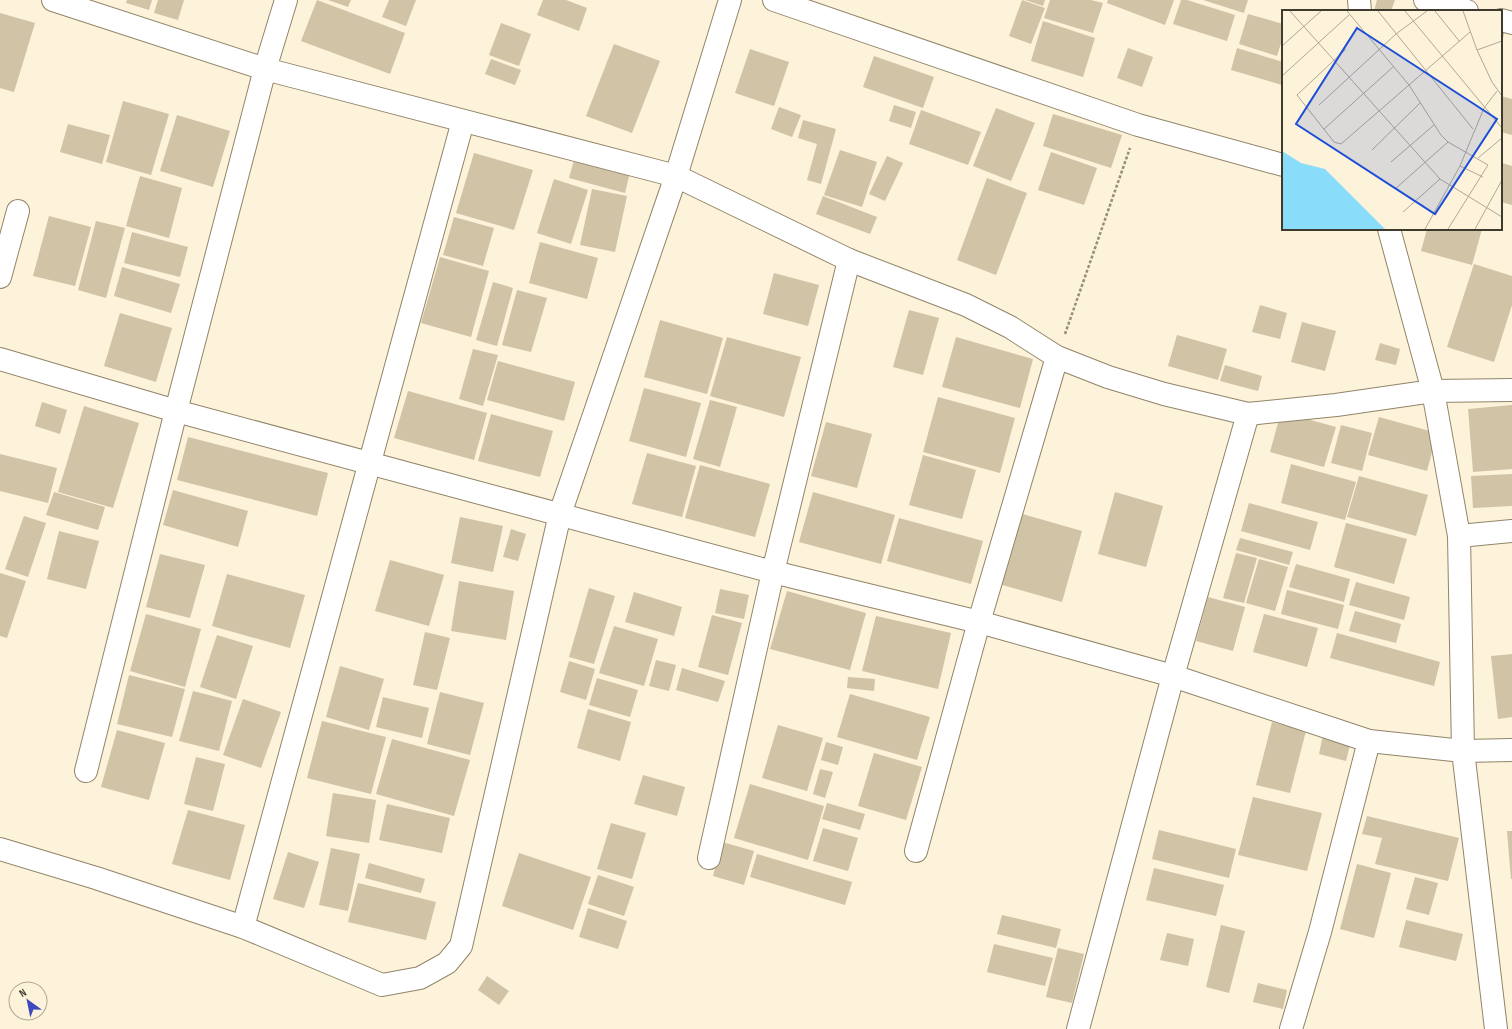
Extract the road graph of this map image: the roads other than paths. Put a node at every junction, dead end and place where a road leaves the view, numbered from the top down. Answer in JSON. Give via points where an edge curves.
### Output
{"nodes":[{"id":1,"x":53,"y":0,"type":"edge"},
{"id":2,"x":286,"y":0,"type":"edge"},
{"id":3,"x":730,"y":0,"type":"edge"},
{"id":4,"x":774,"y":0,"type":"edge"},
{"id":5,"x":1359,"y":0,"type":"edge"},
{"id":6,"x":1425,"y":0,"type":"edge"},
{"id":7,"x":1360,"y":10,"type":"edge"},
{"id":8,"x":1463,"y":10,"type":"edge"},
{"id":9,"x":1502,"y":20,"type":"edge"},
{"id":10,"x":1512,"y":22,"type":"edge"},
{"id":11,"x":265,"y":69,"type":"junction"},
{"id":12,"x":463,"y":121,"type":"junction"},
{"id":13,"x":1282,"y":165,"type":"edge"},
{"id":14,"x":676,"y":176,"type":"junction"},
{"id":15,"x":18,"y":211,"type":"dead end"},
{"id":16,"x":1389,"y":230,"type":"edge"},
{"id":17,"x":849,"y":260,"type":"junction"},
{"id":18,"x":0,"y":277,"type":"edge"},
{"id":19,"x":1057,"y":357,"type":"junction"},
{"id":20,"x":0,"y":359,"type":"edge"},
{"id":21,"x":1512,"y":390,"type":"edge"},
{"id":22,"x":1433,"y":391,"type":"junction"},
{"id":23,"x":176,"y":411,"type":"junction"},
{"id":24,"x":1248,"y":414,"type":"junction"},
{"id":25,"x":370,"y":462,"type":"junction"},
{"id":26,"x":560,"y":514,"type":"junction"},
{"id":27,"x":1512,"y":531,"type":"edge"},
{"id":28,"x":1459,"y":536,"type":"junction"},
{"id":29,"x":773,"y":572,"type":"junction"},
{"id":30,"x":979,"y":622,"type":"junction"},
{"id":31,"x":1173,"y":676,"type":"junction"},
{"id":32,"x":1369,"y":741,"type":"junction"},
{"id":33,"x":1512,"y":750,"type":"edge"},
{"id":34,"x":1463,"y":751,"type":"junction"},
{"id":35,"x":86,"y":771,"type":"dead end"},
{"id":36,"x":0,"y":849,"type":"edge"},
{"id":37,"x":916,"y":851,"type":"dead end"},
{"id":38,"x":710,"y":858,"type":"dead end"},
{"id":39,"x":243,"y":927,"type":"junction"},
{"id":40,"x":1078,"y":1029,"type":"edge"},
{"id":41,"x":1291,"y":1029,"type":"edge"},
{"id":42,"x":1496,"y":1029,"type":"edge"}],
"edges":[{"from":1,"to":11,"type":"street"},
{"from":2,"to":11,"type":"street"},
{"from":3,"to":14,"type":"street"},
{"from":4,"to":13,"type":"street","via":[[1138,125]]},
{"from":5,"to":7,"type":"street"},
{"from":6,"to":8,"type":"street"},
{"from":9,"to":10,"type":"street"},
{"from":11,"to":12,"type":"street"},
{"from":11,"to":23,"type":"street"},
{"from":12,"to":14,"type":"street"},
{"from":12,"to":25,"type":"street"},
{"from":14,"to":17,"type":"street"},
{"from":14,"to":26,"type":"street"},
{"from":15,"to":18,"type":"street"},
{"from":16,"to":22,"type":"street"},
{"from":17,"to":19,"type":"street","via":[[966,305],[1010,327]]},
{"from":17,"to":29,"type":"street"},
{"from":19,"to":24,"type":"street","via":[[1108,377],[1164,394]]},
{"from":19,"to":30,"type":"street"},
{"from":20,"to":23,"type":"street"},
{"from":21,"to":22,"type":"street"},
{"from":22,"to":24,"type":"street"},
{"from":22,"to":28,"type":"street"},
{"from":23,"to":25,"type":"street"},
{"from":23,"to":35,"type":"street"},
{"from":24,"to":31,"type":"street"},
{"from":25,"to":26,"type":"street"},
{"from":25,"to":39,"type":"street"},
{"from":26,"to":29,"type":"street"},
{"from":26,"to":39,"type":"street","via":[[461,946],[447,963],[420,978],[382,985]]},
{"from":27,"to":28,"type":"street"},
{"from":28,"to":34,"type":"street"},
{"from":29,"to":30,"type":"street"},
{"from":29,"to":38,"type":"street"},
{"from":30,"to":31,"type":"street"},
{"from":30,"to":37,"type":"street"},
{"from":31,"to":32,"type":"street"},
{"from":31,"to":40,"type":"street"},
{"from":32,"to":34,"type":"street"},
{"from":32,"to":41,"type":"street","via":[[1320,932]]},
{"from":33,"to":34,"type":"street"},
{"from":34,"to":42,"type":"street"},
{"from":36,"to":39,"type":"street"}]}
